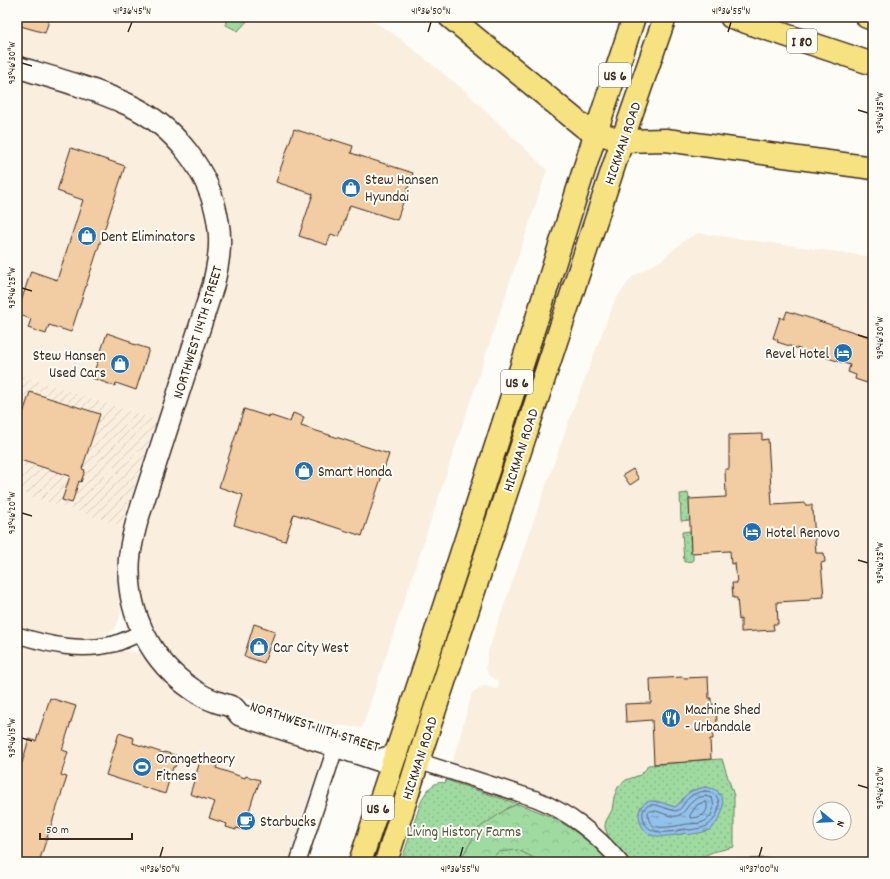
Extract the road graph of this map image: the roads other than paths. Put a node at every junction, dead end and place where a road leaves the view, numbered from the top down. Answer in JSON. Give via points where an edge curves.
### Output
{"nodes":[{"id":1,"x":450,"y":17,"type":"edge"},
{"id":2,"x":634,"y":17,"type":"edge"},
{"id":3,"x":665,"y":17,"type":"edge"},
{"id":4,"x":731,"y":17,"type":"edge"},
{"id":5,"x":867,"y":17,"type":"edge"},
{"id":6,"x":873,"y":19,"type":"edge"},
{"id":7,"x":873,"y":64,"type":"edge"},
{"id":8,"x":17,"y":67,"type":"edge"},
{"id":9,"x":596,"y":132,"type":"junction"},
{"id":10,"x":622,"y":141,"type":"junction"},
{"id":11,"x":873,"y":168,"type":"edge"},
{"id":12,"x":143,"y":632,"type":"junction"},
{"id":13,"x":17,"y":635,"type":"edge"},
{"id":14,"x":234,"y":708,"type":"junction"},
{"id":15,"x":336,"y":746,"type":"junction"},
{"id":16,"x":396,"y":754,"type":"junction"},
{"id":17,"x":418,"y":761,"type":"junction"},
{"id":18,"x":298,"y":862,"type":"edge"},
{"id":19,"x":360,"y":862,"type":"edge"},
{"id":20,"x":386,"y":862,"type":"edge"},
{"id":21,"x":620,"y":862,"type":"edge"}],
"edges":[{"from":1,"to":9,"type":"main road","via":[[584,127]]},
{"from":2,"to":9,"type":"main road","name":"HICKMAN ROAD","number":"US 6"},
{"from":3,"to":10,"type":"main road","name":"HICKMAN ROAD","number":"US 6"},
{"from":4,"to":7,"type":"main road","number":"I 80"},
{"from":5,"to":6,"type":"main road"},
{"from":8,"to":12,"type":"street","name":"NORTHWEST 114TH STREET","via":[[102,94],[146,114],[178,140],[189,154],[207,184],[215,208],[220,240],[213,286],[131,546],[129,566],[132,601]]},
{"from":9,"to":10,"type":"main road"},
{"from":9,"to":16,"type":"main road","name":"HICKMAN ROAD","number":"US 6"},
{"from":10,"to":11,"type":"main road","via":[[666,140]]},
{"from":10,"to":17,"type":"main road","name":"HICKMAN ROAD","number":"US 6"},
{"from":12,"to":13,"type":"street","via":[[115,644],[69,648]]},
{"from":12,"to":14,"type":"street","name":"NORTHWEST 111TH STREET","via":[[150,647],[184,684],[201,695]]},
{"from":14,"to":15,"type":"street","name":"NORTHWEST 111TH STREET","via":[[240,715]]},
{"from":14,"to":16,"type":"street","name":"NORTHWEST 111TH STREET","via":[[244,703],[383,746]]},
{"from":15,"to":16,"type":"street","name":"NORTHWEST 111TH STREET","via":[[378,760]]},
{"from":15,"to":18,"type":"street"},
{"from":16,"to":17,"type":"street","name":"NORTHWEST 111TH STREET"},
{"from":16,"to":19,"type":"main road","name":"HICKMAN ROAD","number":"US 6"},
{"from":17,"to":20,"type":"main road","name":"HICKMAN ROAD","number":"US 6"},
{"from":17,"to":21,"type":"street","name":"NORTHWEST 111TH STREET","via":[[551,805],[586,829]]}]}
